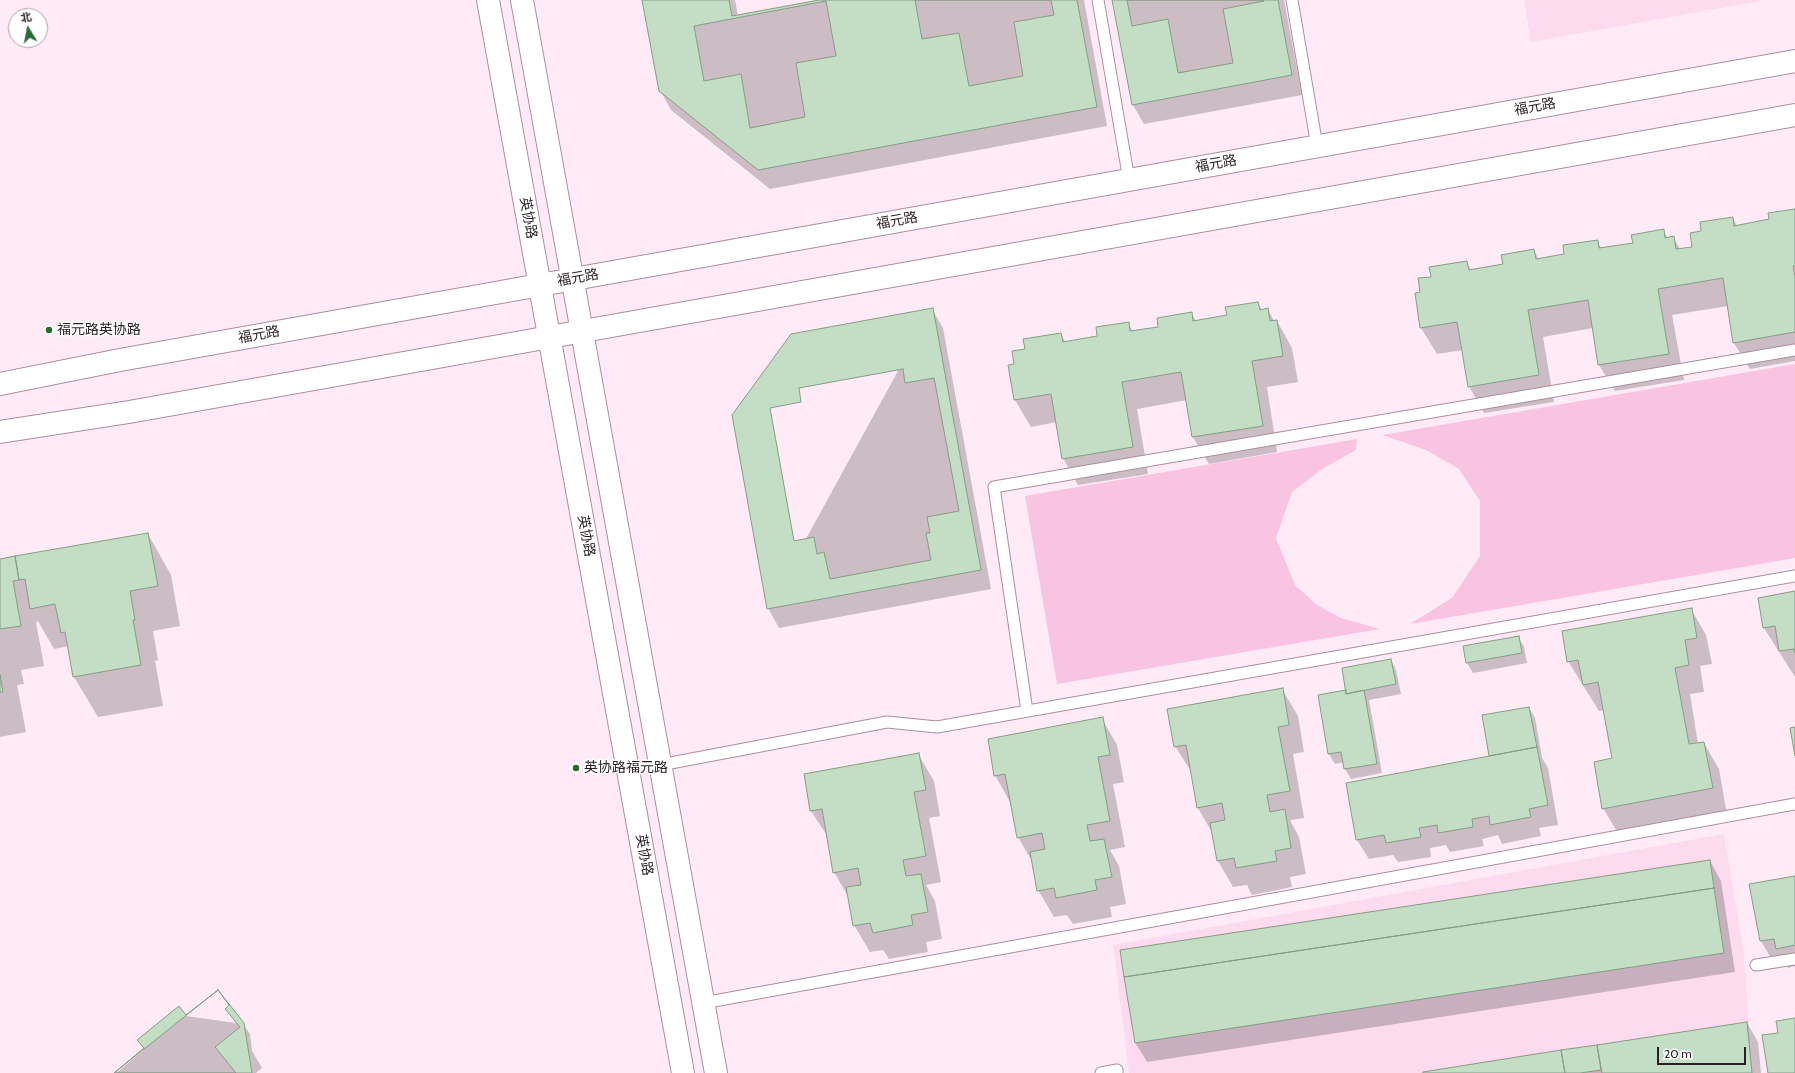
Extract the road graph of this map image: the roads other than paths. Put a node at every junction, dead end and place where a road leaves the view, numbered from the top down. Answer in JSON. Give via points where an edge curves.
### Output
{"nodes":[{"id":1,"x":488,"y":0,"type":"edge"},
{"id":2,"x":522,"y":0,"type":"edge"},
{"id":3,"x":1098,"y":0,"type":"edge"},
{"id":4,"x":1292,"y":0,"type":"edge"},
{"id":5,"x":1795,"y":61,"type":"edge"},
{"id":6,"x":1795,"y":114,"type":"edge"},
{"id":7,"x":1317,"y":146,"type":"junction"},
{"id":8,"x":1129,"y":180,"type":"junction"},
{"id":9,"x":572,"y":279,"type":"junction"},
{"id":10,"x":540,"y":285,"type":"junction"},
{"id":11,"x":581,"y":331,"type":"junction"},
{"id":12,"x":550,"y":337,"type":"junction"},
{"id":13,"x":1795,"y":350,"type":"edge"},
{"id":14,"x":0,"y":384,"type":"edge"},
{"id":15,"x":0,"y":432,"type":"edge"},
{"id":16,"x":1795,"y":576,"type":"edge"},
{"id":17,"x":1027,"y":711,"type":"junction"},
{"id":18,"x":660,"y":765,"type":"junction"},
{"id":19,"x":1795,"y":804,"type":"edge"},
{"id":20,"x":1795,"y":958,"type":"edge"},
{"id":21,"x":1756,"y":965,"type":"dead end"},
{"id":22,"x":703,"y":1003,"type":"junction"},
{"id":23,"x":683,"y":1073,"type":"edge"},
{"id":24,"x":716,"y":1073,"type":"edge"},
{"id":25,"x":1101,"y":1073,"type":"edge"},
{"id":26,"x":1117,"y":1073,"type":"edge"}],
"edges":[{"from":1,"to":10,"type":"main road","name":"英协路"},
{"from":2,"to":9,"type":"main road"},
{"from":3,"to":8,"type":"lane"},
{"from":4,"to":7,"type":"lane"},
{"from":5,"to":7,"type":"main road","name":"福元路"},
{"from":6,"to":11,"type":"main road"},
{"from":7,"to":8,"type":"main road","name":"福元路"},
{"from":8,"to":9,"type":"main road","name":"福元路"},
{"from":9,"to":10,"type":"main road","name":"福元路"},
{"from":9,"to":11,"type":"main road"},
{"from":10,"to":12,"type":"main road","name":"英协路"},
{"from":10,"to":14,"type":"main road","name":"福元路"},
{"from":11,"to":12,"type":"main road"},
{"from":11,"to":18,"type":"main road"},
{"from":12,"to":15,"type":"main road","via":[[130,412]]},
{"from":12,"to":23,"type":"main road","name":"英协路"},
{"from":13,"to":17,"type":"lane","via":[[994,487]]},
{"from":16,"to":17,"type":"lane"},
{"from":17,"to":18,"type":"lane","via":[[937,727],[887,722]]},
{"from":18,"to":22,"type":"main road"},
{"from":19,"to":22,"type":"lane"},
{"from":20,"to":21,"type":"lane"},
{"from":22,"to":24,"type":"main road"},
{"from":25,"to":26,"type":"lane","via":[[1117,1070]]}]}
